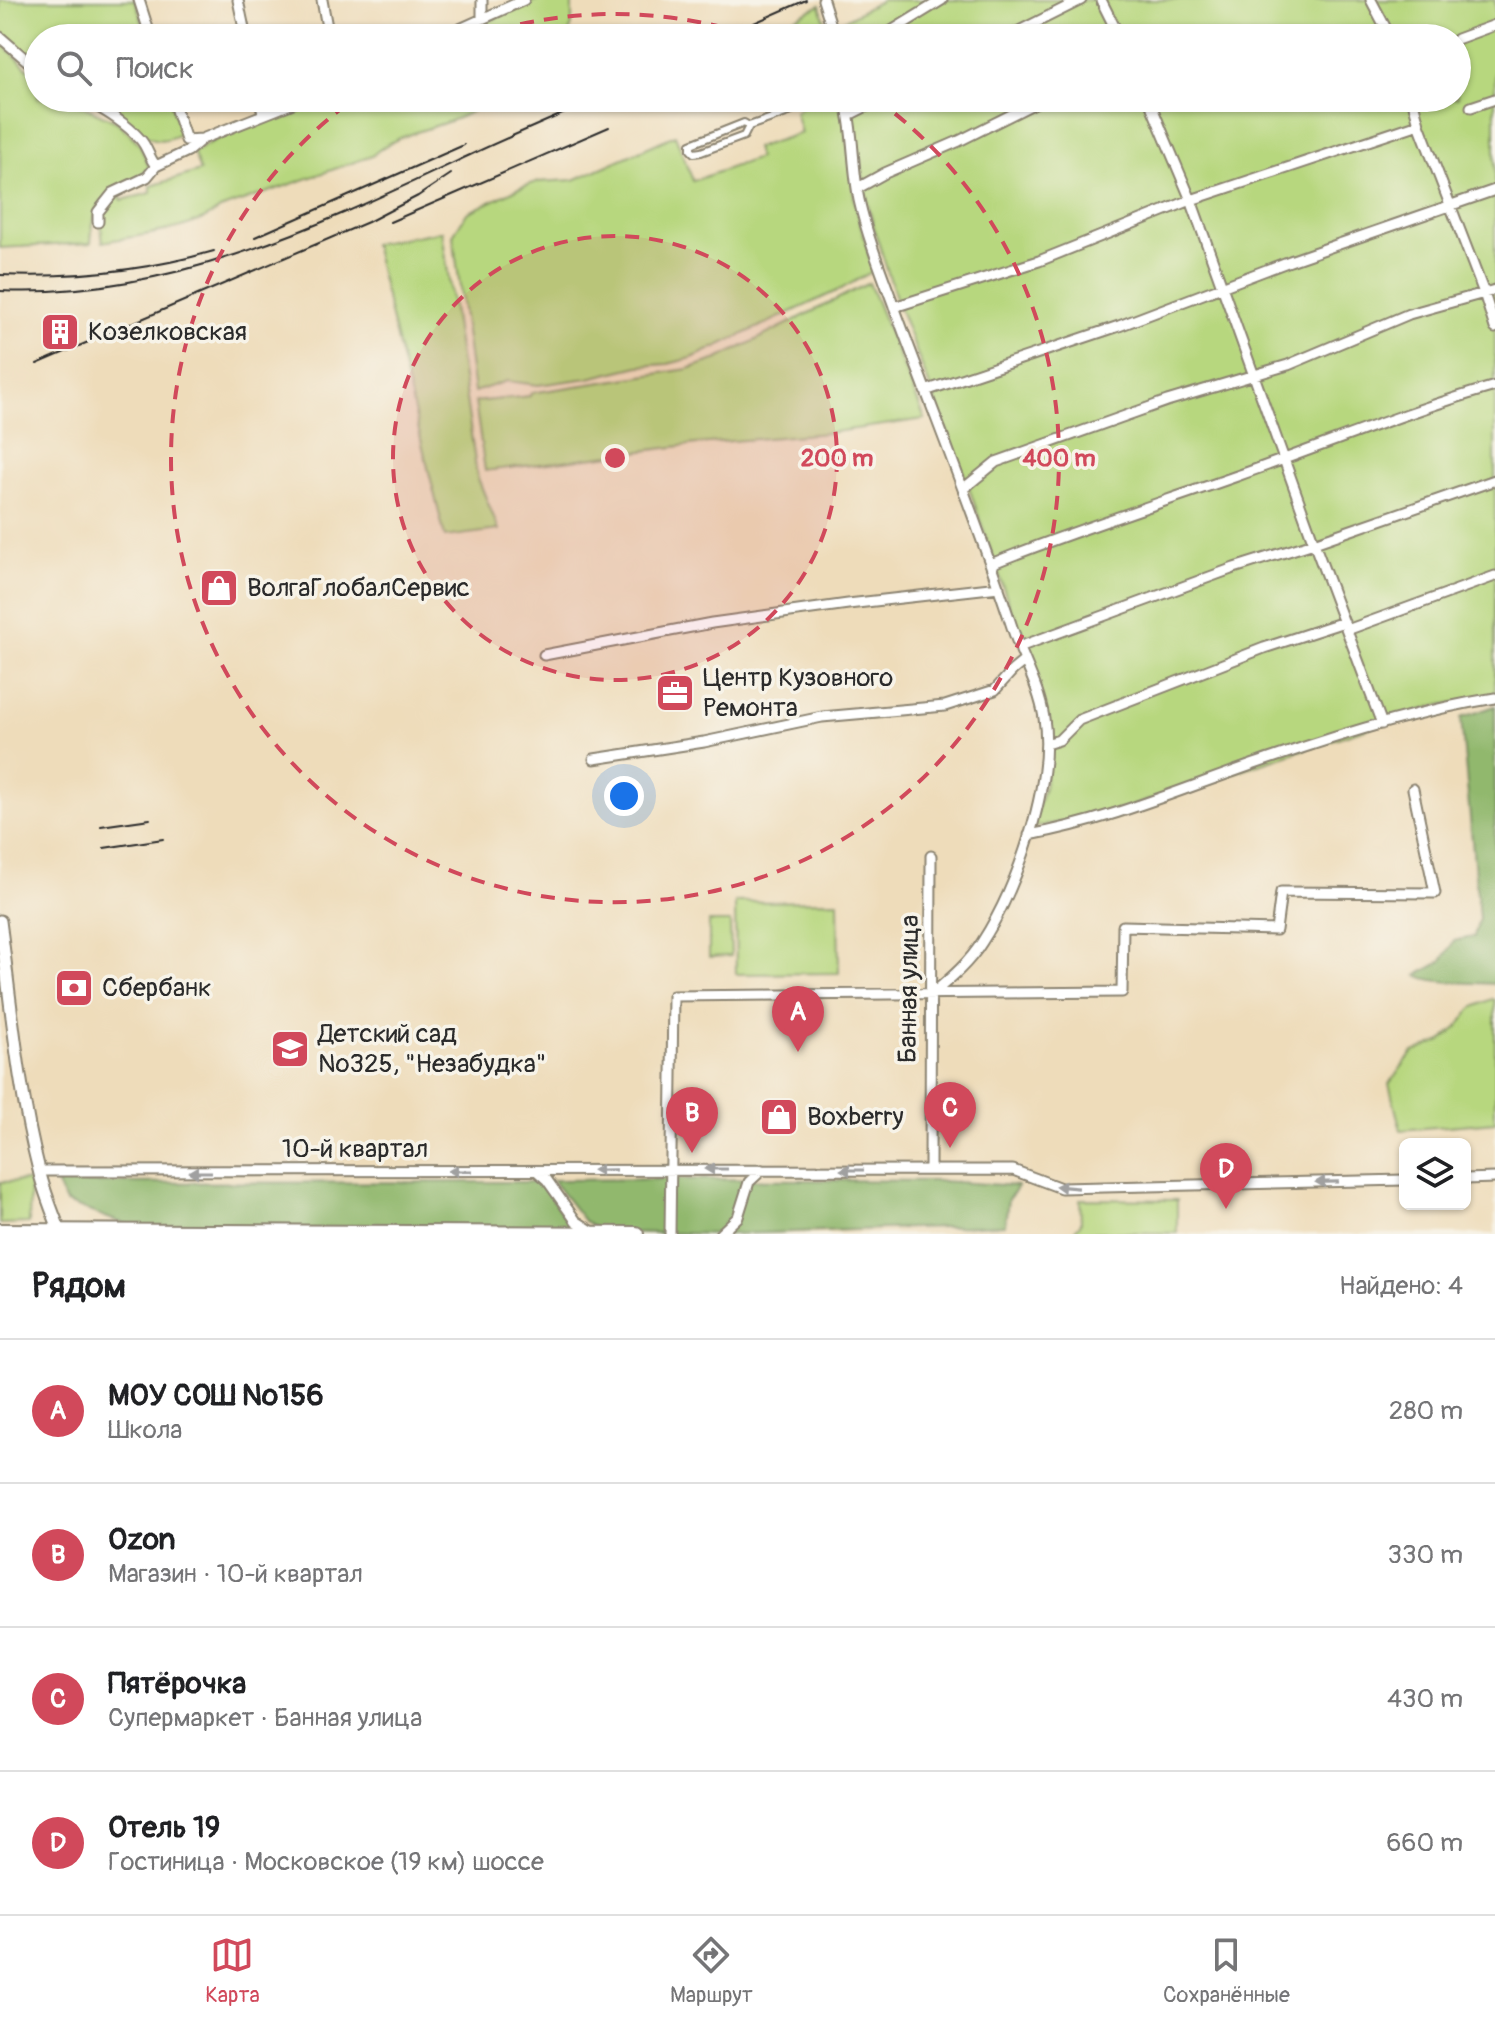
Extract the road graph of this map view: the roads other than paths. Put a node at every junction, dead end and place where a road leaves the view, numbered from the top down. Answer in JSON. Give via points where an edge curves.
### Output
{"nodes":[{"id":1,"x":139,"y":0,"type":"edge"},
{"id":2,"x":238,"y":0,"type":"edge"},
{"id":3,"x":322,"y":0,"type":"edge"},
{"id":4,"x":482,"y":0,"type":"edge"},
{"id":5,"x":524,"y":0,"type":"edge"},
{"id":6,"x":823,"y":0,"type":"edge"},
{"id":7,"x":942,"y":0,"type":"edge"},
{"id":8,"x":1081,"y":0,"type":"edge"},
{"id":9,"x":1101,"y":0,"type":"edge"},
{"id":10,"x":1371,"y":0,"type":"edge"},
{"id":11,"x":482,"y":18,"type":"junction"},
{"id":12,"x":147,"y":24,"type":"edge"},
{"id":13,"x":243,"y":24,"type":"edge"},
{"id":14,"x":326,"y":24,"type":"edge"},
{"id":15,"x":469,"y":24,"type":"edge"},
{"id":16,"x":831,"y":24,"type":"edge"},
{"id":17,"x":903,"y":24,"type":"edge"},
{"id":18,"x":1033,"y":24,"type":"edge"},
{"id":19,"x":1113,"y":24,"type":"edge"},
{"id":20,"x":1384,"y":24,"type":"edge"},
{"id":21,"x":1495,"y":25,"type":"edge"},
{"id":22,"x":1471,"y":34,"type":"edge"},
{"id":23,"x":0,"y":37,"type":"edge"},
{"id":24,"x":24,"y":58,"type":"edge"},
{"id":25,"x":1495,"y":99,"type":"edge"},
{"id":26,"x":1471,"y":107,"type":"dead end"},
{"id":27,"x":106,"y":112,"type":"edge"},
{"id":28,"x":177,"y":112,"type":"edge"},
{"id":29,"x":268,"y":112,"type":"edge"},
{"id":30,"x":789,"y":112,"type":"edge"},
{"id":31,"x":848,"y":112,"type":"edge"},
{"id":32,"x":855,"y":112,"type":"edge"},
{"id":33,"x":1016,"y":112,"type":"edge"},
{"id":34,"x":1154,"y":112,"type":"edge"},
{"id":35,"x":1416,"y":112,"type":"edge"},
{"id":36,"x":263,"y":113,"type":"joint"},
{"id":37,"x":849,"y":115,"type":"junction"},
{"id":38,"x":1419,"y":124,"type":"junction"},
{"id":39,"x":749,"y":126,"type":"junction"},
{"id":40,"x":202,"y":139,"type":"junction"},
{"id":41,"x":156,"y":166,"type":"junction"},
{"id":42,"x":858,"y":188,"type":"junction"},
{"id":43,"x":1495,"y":190,"type":"edge"},
{"id":44,"x":1191,"y":200,"type":"junction"},
{"id":45,"x":1449,"y":207,"type":"junction"},
{"id":46,"x":98,"y":222,"type":"dead end"},
{"id":47,"x":1221,"y":287,"type":"junction"},
{"id":48,"x":1495,"y":290,"type":"edge"},
{"id":49,"x":1484,"y":293,"type":"junction"},
{"id":50,"x":894,"y":307,"type":"junction"},
{"id":51,"x":1495,"y":328,"type":"edge"},
{"id":52,"x":1253,"y":374,"type":"junction"},
{"id":53,"x":1495,"y":386,"type":"edge"},
{"id":54,"x":925,"y":391,"type":"junction"},
{"id":55,"x":1284,"y":460,"type":"junction"},
{"id":56,"x":1495,"y":480,"type":"edge"},
{"id":57,"x":963,"y":489,"type":"junction"},
{"id":58,"x":1314,"y":543,"type":"junction"},
{"id":59,"x":991,"y":564,"type":"junction"},
{"id":60,"x":1495,"y":576,"type":"edge"},
{"id":61,"x":999,"y":587,"type":"junction"},
{"id":62,"x":1345,"y":626,"type":"junction"},
{"id":63,"x":1019,"y":647,"type":"junction"},
{"id":64,"x":544,"y":655,"type":"dead end"},
{"id":65,"x":1024,"y":661,"type":"junction"},
{"id":66,"x":1495,"y":698,"type":"edge"},
{"id":67,"x":1382,"y":724,"type":"junction"},
{"id":68,"x":1046,"y":744,"type":"junction"},
{"id":69,"x":594,"y":759,"type":"dead end"},
{"id":70,"x":1413,"y":789,"type":"dead end"},
{"id":71,"x":1029,"y":835,"type":"junction"},
{"id":72,"x":931,"y":856,"type":"dead end"},
{"id":73,"x":0,"y":921,"type":"edge"},
{"id":74,"x":932,"y":994,"type":"junction"},
{"id":75,"x":670,"y":1169,"type":"junction"},
{"id":76,"x":762,"y":1170,"type":"junction"},
{"id":77,"x":930,"y":1170,"type":"junction"},
{"id":78,"x":39,"y":1171,"type":"junction"},
{"id":79,"x":538,"y":1172,"type":"junction"},
{"id":80,"x":1495,"y":1178,"type":"edge"},
{"id":81,"x":1471,"y":1179,"type":"edge"},
{"id":82,"x":1399,"y":1180,"type":"edge"},
{"id":83,"x":0,"y":1231,"type":"edge"},
{"id":84,"x":593,"y":1232,"type":"junction"},
{"id":85,"x":60,"y":1233,"type":"edge"},
{"id":86,"x":636,"y":1234,"type":"edge"},
{"id":87,"x":670,"y":1234,"type":"edge"},
{"id":88,"x":720,"y":1234,"type":"edge"}],
"edges":[{"from":1,"to":12,"type":"street"},
{"from":2,"to":13,"type":"street"},
{"from":3,"to":14,"type":"street"},
{"from":4,"to":11,"type":"street"},
{"from":5,"to":11,"type":"street"},
{"from":6,"to":16,"type":"street"},
{"from":7,"to":17,"type":"street"},
{"from":8,"to":18,"type":"street"},
{"from":9,"to":19,"type":"street"},
{"from":10,"to":20,"type":"street"},
{"from":11,"to":15,"type":"street"},
{"from":21,"to":22,"type":"street"},
{"from":23,"to":24,"type":"street"},
{"from":25,"to":26,"type":"street"},
{"from":27,"to":41,"type":"street","via":[[143,141]]},
{"from":28,"to":40,"type":"street","via":[[186,140]]},
{"from":29,"to":36,"type":"street"},
{"from":30,"to":39,"type":"street"},
{"from":31,"to":37,"type":"street"},
{"from":32,"to":37,"type":"street"},
{"from":33,"to":42,"type":"street"},
{"from":34,"to":44,"type":"street"},
{"from":35,"to":38,"type":"street"},
{"from":36,"to":40,"type":"street"},
{"from":37,"to":42,"type":"street"},
{"from":38,"to":44,"type":"street"},
{"from":38,"to":45,"type":"street"},
{"from":39,"to":39,"type":"street","via":[[744,123],[698,140],[691,150],[701,152],[744,136]]},
{"from":40,"to":41,"type":"street"},
{"from":41,"to":46,"type":"street","via":[[147,177],[113,193],[98,212]]},
{"from":42,"to":50,"type":"street"},
{"from":43,"to":45,"type":"street"},
{"from":44,"to":47,"type":"street"},
{"from":44,"to":50,"type":"street","via":[[1039,261]]},
{"from":45,"to":47,"type":"street"},
{"from":45,"to":49,"type":"street"},
{"from":47,"to":52,"type":"street"},
{"from":47,"to":54,"type":"street"},
{"from":48,"to":49,"type":"street"},
{"from":49,"to":51,"type":"street"},
{"from":49,"to":52,"type":"street","via":[[1409,314],[1288,365]]},
{"from":50,"to":54,"type":"street"},
{"from":52,"to":55,"type":"street"},
{"from":52,"to":57,"type":"street","via":[[996,462]]},
{"from":53,"to":55,"type":"street"},
{"from":54,"to":57,"type":"street"},
{"from":55,"to":58,"type":"street"},
{"from":55,"to":59,"type":"street"},
{"from":56,"to":58,"type":"street"},
{"from":57,"to":59,"type":"street"},
{"from":58,"to":62,"type":"street"},
{"from":58,"to":63,"type":"street"},
{"from":59,"to":61,"type":"street"},
{"from":60,"to":62,"type":"street"},
{"from":61,"to":63,"type":"street"},
{"from":61,"to":64,"type":"street","via":[[712,623]]},
{"from":62,"to":67,"type":"street"},
{"from":62,"to":68,"type":"street","via":[[1264,648],[1079,720],[1059,740]]},
{"from":63,"to":65,"type":"street"},
{"from":65,"to":68,"type":"street","via":[[1035,681]]},
{"from":65,"to":69,"type":"street","via":[[995,690],[945,706],[822,717]]},
{"from":66,"to":67,"type":"street"},
{"from":67,"to":71,"type":"street","via":[[1071,828]]},
{"from":68,"to":71,"type":"street"},
{"from":70,"to":74,"type":"street","via":[[1435,893],[1281,892],[1276,930],[1123,926],[1122,992]]},
{"from":71,"to":74,"type":"street","via":[[1005,903],[981,945]]},
{"from":72,"to":74,"type":"street","name":"Банная улица"},
{"from":73,"to":78,"type":"street"},
{"from":74,"to":75,"type":"street","via":[[673,996]]},
{"from":74,"to":77,"type":"street","name":"Банная улица"},
{"from":76,"to":75,"type":"street","name":"10-й квартал","one_way":true},
{"from":75,"to":79,"type":"street","name":"10-й квартал","one_way":true},
{"from":75,"to":87,"type":"street"},
{"from":77,"to":76,"type":"street","name":"10-й квартал","one_way":true},
{"from":76,"to":88,"type":"street","via":[[749,1182],[738,1217]]},
{"from":82,"to":77,"type":"street","name":"10-й квартал","one_way":true,"via":[[1061,1188],[1013,1170]]},
{"from":79,"to":78,"type":"street","name":"10-й квартал","one_way":true},
{"from":78,"to":85,"type":"street"},
{"from":79,"to":84,"type":"street","via":[[576,1221]]},
{"from":80,"to":81,"type":"street"},
{"from":83,"to":85,"type":"main road"},
{"from":84,"to":85,"type":"main road"},
{"from":84,"to":86,"type":"main road"}]}
